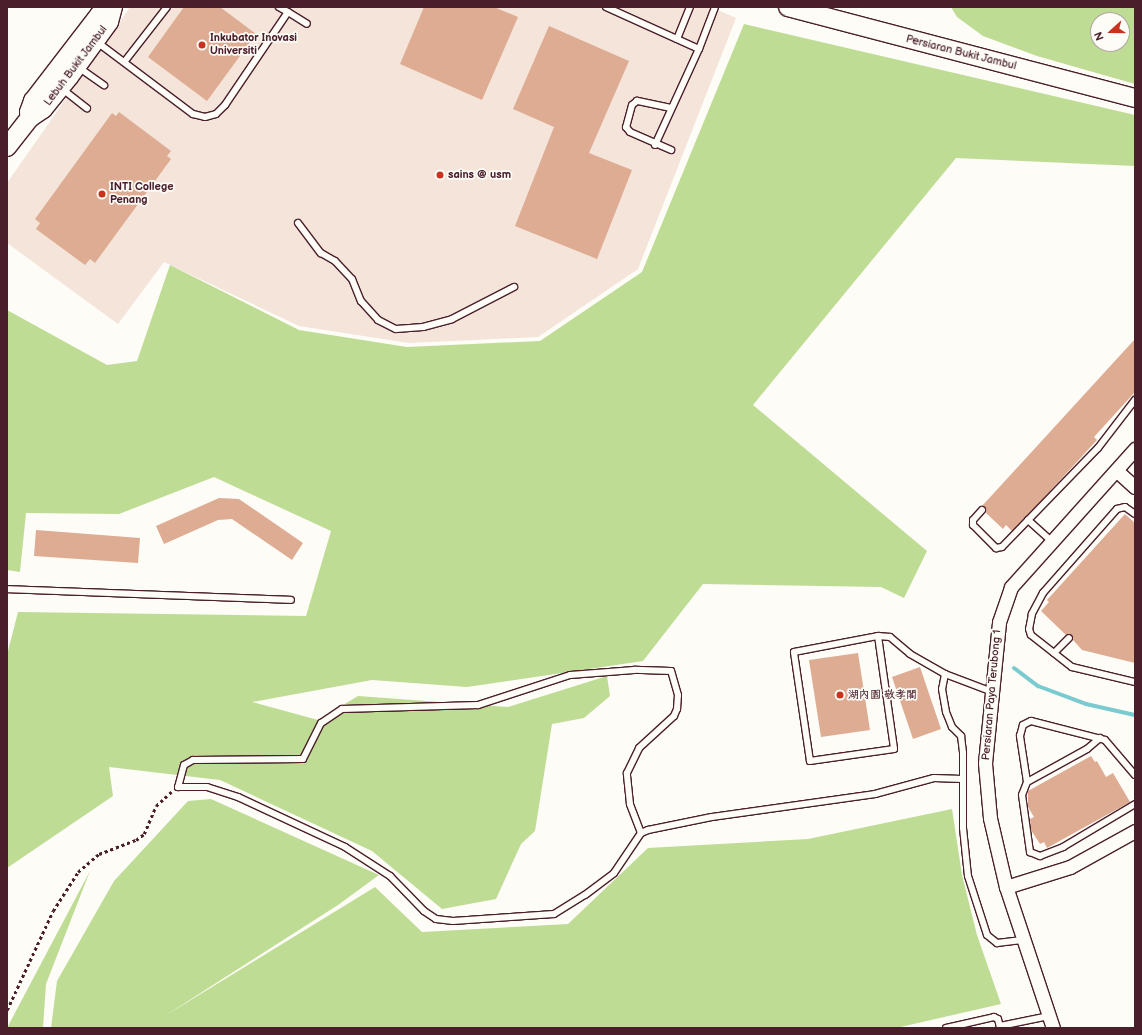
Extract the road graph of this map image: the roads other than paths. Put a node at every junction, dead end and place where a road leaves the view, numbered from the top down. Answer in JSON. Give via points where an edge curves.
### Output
{"nodes":[{"id":1,"x":109,"y":7,"type":"edge"},
{"id":2,"x":113,"y":7,"type":"edge"},
{"id":3,"x":167,"y":7,"type":"edge"},
{"id":4,"x":279,"y":7,"type":"edge"},
{"id":5,"x":606,"y":7,"type":"edge"},
{"id":6,"x":690,"y":7,"type":"edge"},
{"id":7,"x":715,"y":7,"type":"edge"},
{"id":8,"x":788,"y":7,"type":"edge"},
{"id":9,"x":288,"y":12,"type":"junction"},
{"id":10,"x":307,"y":24,"type":"dead end"},
{"id":11,"x":676,"y":39,"type":"junction"},
{"id":12,"x":96,"y":41,"type":"junction"},
{"id":13,"x":699,"y":49,"type":"junction"},
{"id":14,"x":125,"y":61,"type":"junction"},
{"id":15,"x":77,"y":66,"type":"junction"},
{"id":16,"x":104,"y":85,"type":"dead end"},
{"id":17,"x":61,"y":88,"type":"junction"},
{"id":18,"x":1135,"y":98,"type":"edge"},
{"id":19,"x":87,"y":108,"type":"dead end"},
{"id":20,"x":671,"y":108,"type":"junction"},
{"id":21,"x":30,"y":118,"type":"junction"},
{"id":22,"x":655,"y":145,"type":"junction"},
{"id":23,"x":7,"y":147,"type":"edge"},
{"id":24,"x":671,"y":150,"type":"dead end"},
{"id":25,"x":298,"y":223,"type":"dead end"},
{"id":26,"x":514,"y":286,"type":"dead end"},
{"id":27,"x":1135,"y":400,"type":"edge"},
{"id":28,"x":1135,"y":449,"type":"edge"},
{"id":29,"x":1117,"y":471,"type":"junction"},
{"id":30,"x":1135,"y":487,"type":"edge"},
{"id":31,"x":982,"y":510,"type":"dead end"},
{"id":32,"x":1135,"y":514,"type":"edge"},
{"id":33,"x":1028,"y":520,"type":"junction"},
{"id":34,"x":1051,"y":541,"type":"junction"},
{"id":35,"x":7,"y":589,"type":"edge"},
{"id":36,"x":291,"y":600,"type":"dead end"},
{"id":37,"x":878,"y":636,"type":"junction"},
{"id":38,"x":1069,"y":638,"type":"dead end"},
{"id":39,"x":1054,"y":653,"type":"junction"},
{"id":40,"x":945,"y":674,"type":"junction"},
{"id":41,"x":1135,"y":682,"type":"edge"},
{"id":42,"x":990,"y":691,"type":"junction"},
{"id":43,"x":1100,"y":738,"type":"junction"},
{"id":44,"x":1135,"y":775,"type":"edge"},
{"id":45,"x":962,"y":779,"type":"junction"},
{"id":46,"x":1027,"y":782,"type":"junction"},
{"id":47,"x":1135,"y":804,"type":"edge"},
{"id":48,"x":1135,"y":832,"type":"edge"},
{"id":49,"x":641,"y":833,"type":"junction"},
{"id":50,"x":1006,"y":887,"type":"junction"},
{"id":51,"x":1022,"y":940,"type":"junction"},
{"id":52,"x":1051,"y":1022,"type":"edge"},
{"id":53,"x":1000,"y":1027,"type":"edge"},
{"id":54,"x":946,"y":1028,"type":"edge"}],
"edges":[{"from":1,"to":21,"type":"street","name":"Lebuh Bukit Jambul","via":[[100,14],[34,101],[29,112]]},
{"from":2,"to":12,"type":"street","name":"Lebuh Bukit Jambul","via":[[109,22]]},
{"from":3,"to":14,"type":"lane"},
{"from":4,"to":9,"type":"lane"},
{"from":5,"to":11,"type":"lane"},
{"from":6,"to":11,"type":"lane"},
{"from":7,"to":13,"type":"lane"},
{"from":8,"to":18,"type":"street","name":"Persiaran Bukit Jambul"},
{"from":9,"to":10,"type":"lane"},
{"from":9,"to":14,"type":"lane","via":[[225,106],[216,114],[205,117],[193,114]]},
{"from":11,"to":13,"type":"lane"},
{"from":12,"to":14,"type":"lane"},
{"from":12,"to":15,"type":"street","name":"Lebuh Bukit Jambul"},
{"from":13,"to":20,"type":"lane"},
{"from":15,"to":16,"type":"lane"},
{"from":15,"to":17,"type":"street","name":"Lebuh Bukit Jambul"},
{"from":17,"to":19,"type":"lane"},
{"from":17,"to":21,"type":"street","name":"Lebuh Bukit Jambul","via":[[44,109]]},
{"from":20,"to":22,"type":"lane"},
{"from":20,"to":22,"type":"lane","via":[[637,101],[632,105],[626,127],[630,132]]},
{"from":21,"to":23,"type":"street","name":"Lebuh Bukit Jambul"},
{"from":22,"to":24,"type":"lane"},
{"from":25,"to":26,"type":"lane","via":[[321,253],[335,261],[352,279],[361,301],[378,320],[396,329],[423,327],[452,319]]},
{"from":27,"to":33,"type":"lane","via":[[1098,448]]},
{"from":28,"to":29,"type":"street","name":"Persiaran Paya Terubong 1"},
{"from":29,"to":30,"type":"street"},
{"from":29,"to":34,"type":"street","name":"Persiaran Paya Terubong 1"},
{"from":31,"to":33,"type":"lane","via":[[972,525],[996,548],[1002,547]]},
{"from":32,"to":39,"type":"lane","via":[[1125,507],[1117,509],[1043,593],[1032,614],[1029,632]]},
{"from":33,"to":34,"type":"lane"},
{"from":34,"to":42,"type":"street","name":"Persiaran Paya Terubong 1","via":[[1011,588],[1004,603]]},
{"from":35,"to":36,"type":"lane"},
{"from":37,"to":37,"type":"lane","via":[[794,652],[810,761],[894,749]]},
{"from":37,"to":40,"type":"lane","via":[[890,637],[910,654]]},
{"from":38,"to":39,"type":"lane"},
{"from":39,"to":41,"type":"lane","via":[[1076,669]]},
{"from":40,"to":42,"type":"lane"},
{"from":40,"to":45,"type":"lane","via":[[942,689],[946,712],[952,727],[961,736]]},
{"from":42,"to":50,"type":"street","name":"Persiaran Paya Terubong 1","via":[[985,763],[990,818]]},
{"from":43,"to":44,"type":"lane","via":[[1110,744]]},
{"from":43,"to":46,"type":"lane","via":[[1087,749]]},
{"from":43,"to":46,"type":"lane","via":[[1031,721],[1026,722],[1020,736]]},
{"from":45,"to":49,"type":"lane","via":[[934,778],[875,794],[712,817]]},
{"from":45,"to":51,"type":"lane","via":[[963,828],[968,876],[987,935],[997,943]]},
{"from":46,"to":47,"type":"lane","via":[[1022,796],[1028,848],[1036,857],[1063,847]]},
{"from":48,"to":50,"type":"street","via":[[1070,867]]},
{"from":49,"to":49,"type":"lane","via":[[630,804],[627,773],[630,762],[639,748],[674,716],[678,695],[671,671],[634,670],[570,675],[478,705],[342,709],[321,723],[303,760],[193,760],[184,765],[178,787],[207,787],[238,797],[345,847],[390,876],[430,915],[436,919],[453,921],[554,914],[585,895],[614,872]]},
{"from":50,"to":51,"type":"street","name":"Persiaran Paya Terubong 1"},
{"from":51,"to":52,"type":"street","name":"Persiaran Paya Terubong 1"},
{"from":52,"to":53,"type":"lane"},
{"from":53,"to":54,"type":"lane","via":[[998,1019],[994,1017]]}]}
